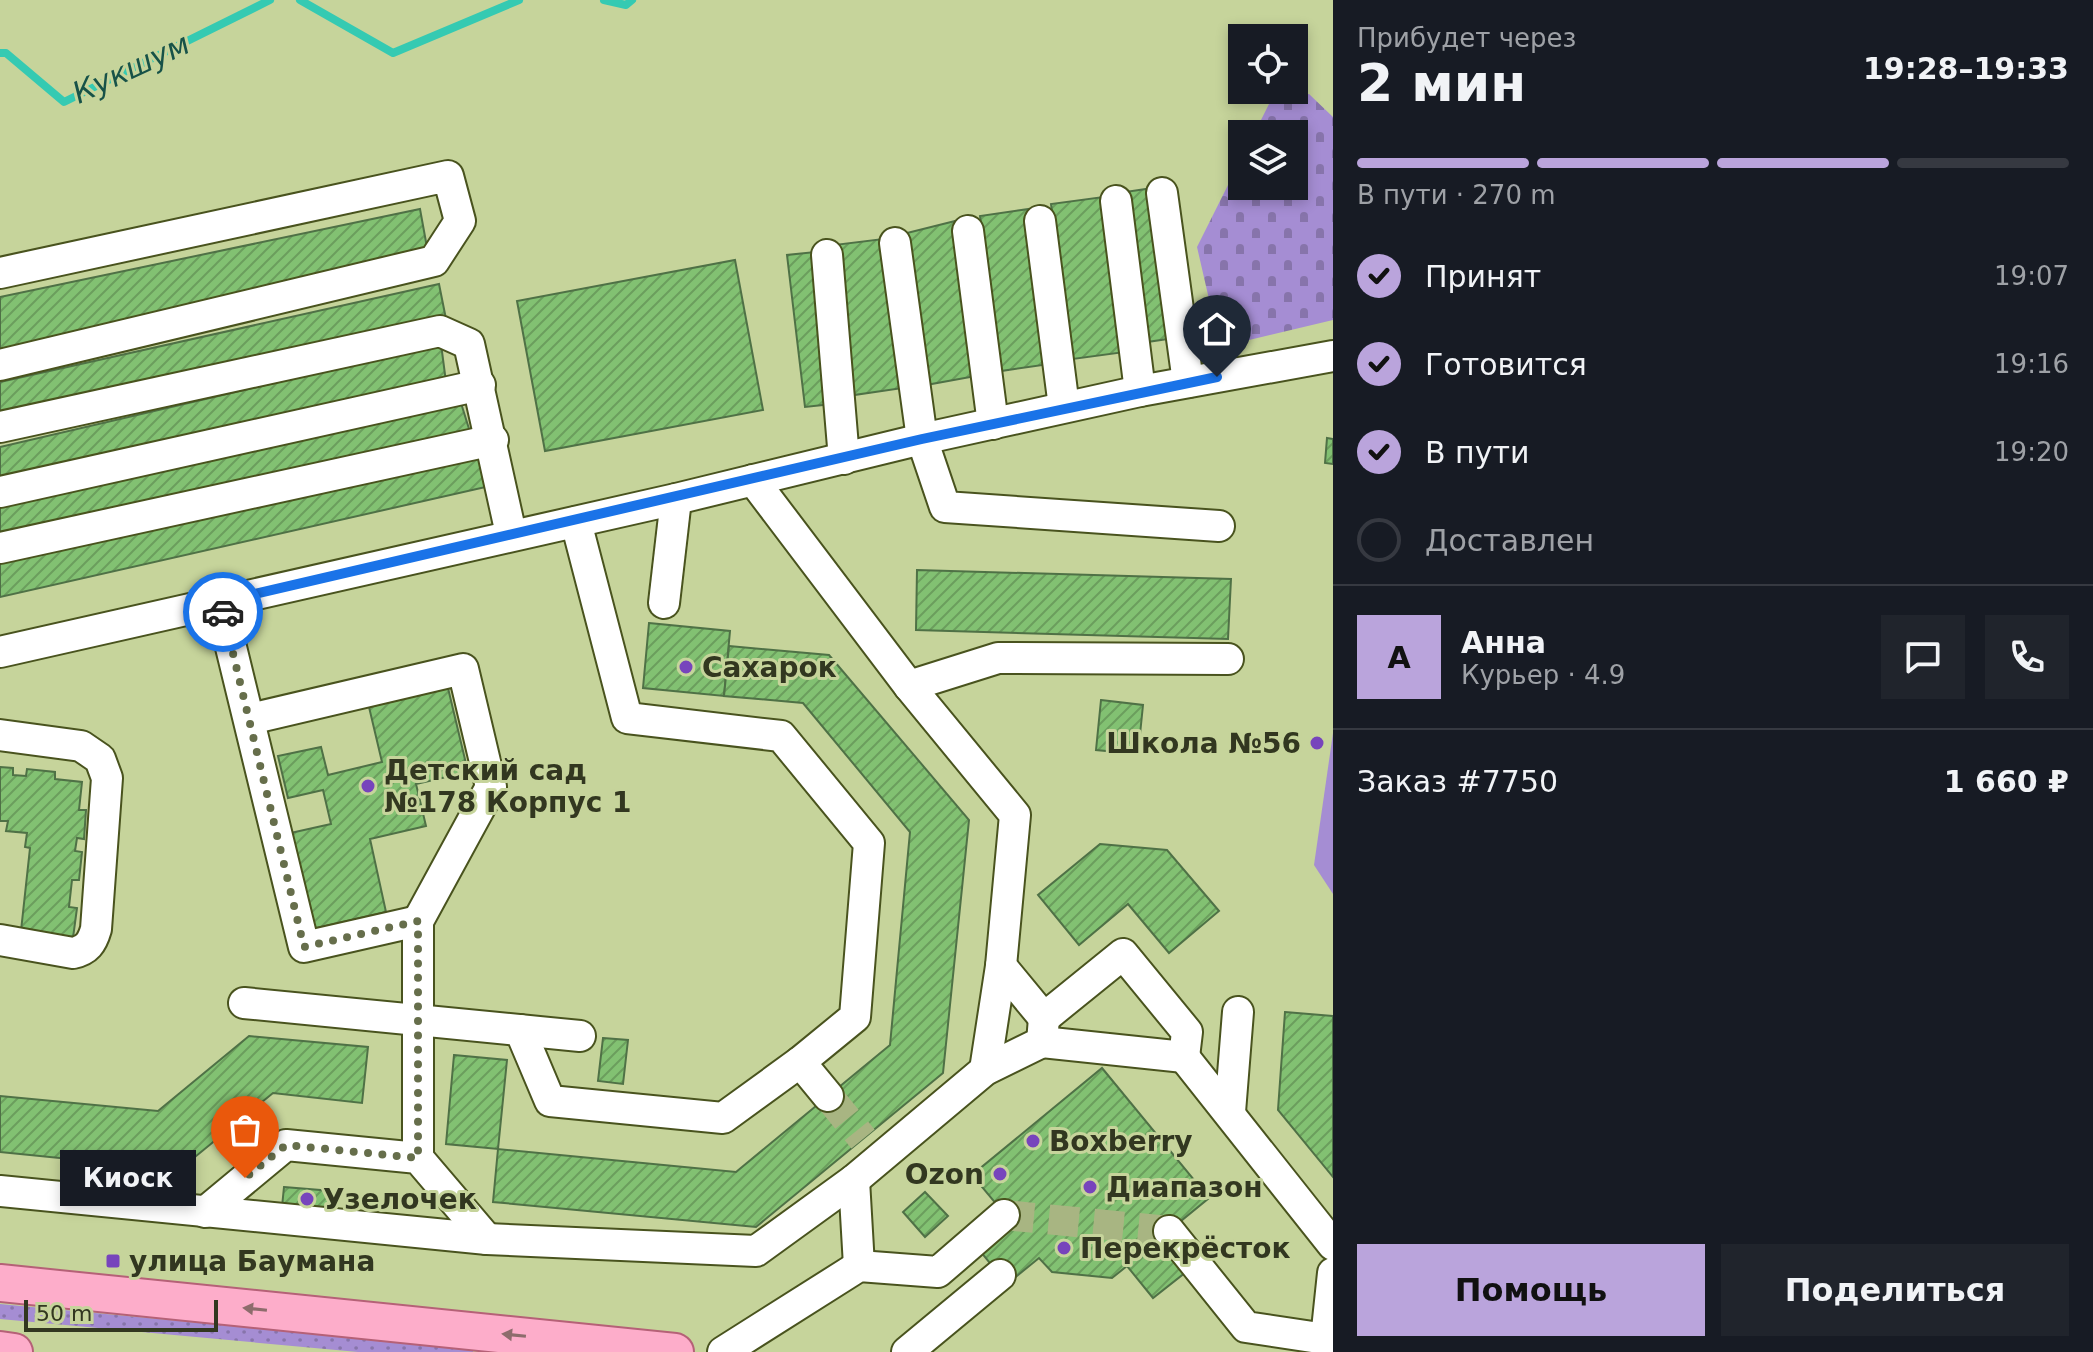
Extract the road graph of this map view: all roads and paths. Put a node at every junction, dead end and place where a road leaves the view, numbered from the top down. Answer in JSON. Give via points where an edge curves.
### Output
{"nodes":[{"id":1,"x":1162,"y":193,"type":"dead end"},
{"id":2,"x":1116,"y":201,"type":"dead end"},
{"id":3,"x":1040,"y":221,"type":"dead end"},
{"id":4,"x":968,"y":231,"type":"dead end"},
{"id":5,"x":895,"y":243,"type":"dead end"},
{"id":6,"x":827,"y":255,"type":"dead end"},
{"id":7,"x":0,"y":273,"type":"edge"},
{"id":8,"x":1333,"y":356,"type":"edge"},
{"id":9,"x":0,"y":365,"type":"edge"},
{"id":10,"x":1188,"y":382,"type":"junction"},
{"id":11,"x":480,"y":385,"type":"junction"},
{"id":12,"x":1140,"y":391,"type":"junction"},
{"id":13,"x":1064,"y":407,"type":"junction"},
{"id":14,"x":993,"y":424,"type":"junction"},
{"id":15,"x":0,"y":427,"type":"edge"},
{"id":16,"x":922,"y":439,"type":"junction"},
{"id":17,"x":493,"y":440,"type":"junction"},
{"id":18,"x":844,"y":459,"type":"junction"},
{"id":19,"x":753,"y":480,"type":"junction"},
{"id":20,"x":0,"y":492,"type":"edge"},
{"id":21,"x":676,"y":499,"type":"junction"},
{"id":22,"x":576,"y":522,"type":"junction"},
{"id":23,"x":1219,"y":526,"type":"dead end"},
{"id":24,"x":511,"y":534,"type":"junction"},
{"id":25,"x":0,"y":548,"type":"edge"},
{"id":26,"x":220,"y":602,"type":"junction"},
{"id":27,"x":664,"y":603,"type":"dead end"},
{"id":28,"x":0,"y":652,"type":"edge"},
{"id":29,"x":1228,"y":659,"type":"dead end"},
{"id":30,"x":909,"y":686,"type":"junction"},
{"id":31,"x":250,"y":719,"type":"junction"},
{"id":32,"x":0,"y":735,"type":"edge"},
{"id":33,"x":418,"y":921,"type":"junction"},
{"id":34,"x":0,"y":940,"type":"edge"},
{"id":35,"x":1001,"y":966,"type":"junction"},
{"id":36,"x":244,"y":1003,"type":"dead end"},
{"id":37,"x":1238,"y":1012,"type":"dead end"},
{"id":38,"x":418,"y":1020,"type":"junction"},
{"id":39,"x":520,"y":1030,"type":"junction"},
{"id":40,"x":1043,"y":1030,"type":"junction"},
{"id":41,"x":580,"y":1036,"type":"dead end"},
{"id":42,"x":1184,"y":1057,"type":"junction"},
{"id":43,"x":800,"y":1062,"type":"junction"},
{"id":44,"x":985,"y":1070,"type":"junction"},
{"id":45,"x":828,"y":1096,"type":"tunnel mouth"},
{"id":46,"x":1230,"y":1112,"type":"junction"},
{"id":47,"x":418,"y":1158,"type":"junction"},
{"id":48,"x":854,"y":1180,"type":"junction"},
{"id":49,"x":0,"y":1191,"type":"edge"},
{"id":50,"x":205,"y":1212,"type":"junction"},
{"id":51,"x":1004,"y":1215,"type":"dead end"},
{"id":52,"x":1169,"y":1231,"type":"dead end"},
{"id":53,"x":487,"y":1239,"type":"junction"},
{"id":54,"x":1333,"y":1245,"type":"edge"},
{"id":55,"x":859,"y":1266,"type":"junction"},
{"id":56,"x":1333,"y":1273,"type":"edge"},
{"id":57,"x":1000,"y":1275,"type":"dead end"},
{"id":58,"x":0,"y":1283,"type":"edge"},
{"id":59,"x":1321,"y":1335,"type":"edge"},
{"id":60,"x":0,"y":1350,"type":"edge"},
{"id":61,"x":14,"y":1352,"type":"edge"},
{"id":62,"x":675,"y":1352,"type":"edge"},
{"id":63,"x":723,"y":1352,"type":"edge"},
{"id":64,"x":907,"y":1352,"type":"edge"}],
"edges":[{"from":1,"to":10,"type":"lane"},
{"from":2,"to":12,"type":"lane"},
{"from":3,"to":13,"type":"lane"},
{"from":4,"to":14,"type":"lane"},
{"from":5,"to":16,"type":"lane"},
{"from":6,"to":18,"type":"lane"},
{"from":7,"to":9,"type":"lane","via":[[448,176],[460,221],[434,261]]},
{"from":8,"to":10,"type":"lane"},
{"from":10,"to":12,"type":"lane"},
{"from":11,"to":15,"type":"lane","via":[[469,344],[440,331]]},
{"from":11,"to":17,"type":"lane"},
{"from":11,"to":20,"type":"lane"},
{"from":12,"to":13,"type":"lane"},
{"from":13,"to":14,"type":"lane"},
{"from":14,"to":16,"type":"lane"},
{"from":16,"to":18,"type":"lane"},
{"from":16,"to":23,"type":"lane","via":[[945,507]]},
{"from":17,"to":24,"type":"lane"},
{"from":17,"to":25,"type":"lane"},
{"from":18,"to":19,"type":"lane"},
{"from":19,"to":21,"type":"lane"},
{"from":19,"to":30,"type":"lane"},
{"from":21,"to":22,"type":"lane"},
{"from":21,"to":27,"type":"lane"},
{"from":22,"to":24,"type":"lane"},
{"from":22,"to":43,"type":"lane","via":[[627,718],[781,736],[869,843],[855,1017]]},
{"from":24,"to":26,"type":"lane"},
{"from":26,"to":28,"type":"lane"},
{"from":26,"to":31,"type":"lane"},
{"from":29,"to":30,"type":"lane","via":[[998,658]]},
{"from":30,"to":35,"type":"lane","via":[[1015,815]]},
{"from":31,"to":33,"type":"lane","via":[[304,947]]},
{"from":31,"to":33,"type":"lane","via":[[463,669],[491,787]]},
{"from":32,"to":34,"type":"lane","via":[[81,746],[100,759],[107,778],[92,942],[73,953]]},
{"from":33,"to":38,"type":"lane"},
{"from":35,"to":40,"type":"lane"},
{"from":35,"to":44,"type":"lane"},
{"from":36,"to":38,"type":"lane"},
{"from":37,"to":46,"type":"lane"},
{"from":38,"to":39,"type":"lane"},
{"from":38,"to":47,"type":"lane"},
{"from":39,"to":41,"type":"lane"},
{"from":39,"to":43,"type":"lane","via":[[550,1101],[723,1118]]},
{"from":40,"to":42,"type":"lane"},
{"from":40,"to":42,"type":"lane","via":[[1123,954],[1187,1032]]},
{"from":40,"to":44,"type":"lane"},
{"from":42,"to":46,"type":"lane"},
{"from":43,"to":45,"type":"lane"},
{"from":44,"to":48,"type":"lane","via":[[872,1147]]},
{"from":46,"to":54,"type":"lane"},
{"from":47,"to":50,"type":"lane","via":[[286,1145]]},
{"from":47,"to":53,"type":"lane"},
{"from":48,"to":53,"type":"lane","via":[[756,1251]]},
{"from":48,"to":55,"type":"lane"},
{"from":49,"to":50,"type":"lane"},
{"from":50,"to":53,"type":"lane"},
{"from":51,"to":55,"type":"lane","via":[[938,1272]]},
{"from":52,"to":59,"type":"lane","via":[[1246,1327]]},
{"from":55,"to":63,"type":"lane"},
{"from":56,"to":59,"type":"lane"},
{"from":57,"to":64,"type":"lane"},
{"from":62,"to":58,"type":"main road","one_way":true},
{"from":60,"to":61,"type":"main road"}]}
